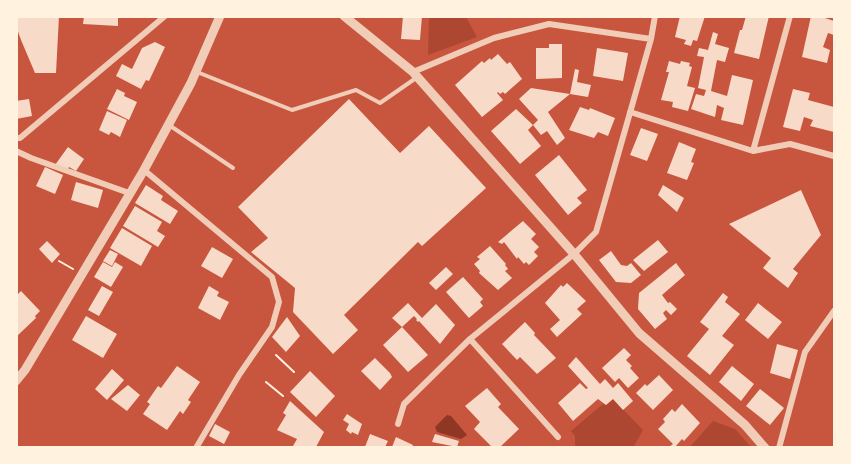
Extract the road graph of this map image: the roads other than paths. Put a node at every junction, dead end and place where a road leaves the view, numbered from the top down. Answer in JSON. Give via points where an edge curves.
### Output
{"nodes":[{"id":1,"x":165,"y":16,"type":"edge"},
{"id":2,"x":344,"y":16,"type":"edge"},
{"id":3,"x":655,"y":16,"type":"edge"},
{"id":4,"x":790,"y":16,"type":"edge"},
{"id":5,"x":221,"y":18,"type":"edge"},
{"id":6,"x":651,"y":39,"type":"junction"},
{"id":7,"x":196,"y":72,"type":"junction"},
{"id":8,"x":415,"y":75,"type":"junction"},
{"id":9,"x":630,"y":112,"type":"junction"},
{"id":10,"x":168,"y":124,"type":"junction"},
{"id":11,"x":16,"y":138,"type":"edge"},
{"id":12,"x":16,"y":151,"type":"edge"},
{"id":13,"x":753,"y":151,"type":"junction"},
{"id":14,"x":834,"y":156,"type":"edge"},
{"id":15,"x":233,"y":168,"type":"dead end"},
{"id":16,"x":144,"y":170,"type":"junction"},
{"id":17,"x":129,"y":193,"type":"junction"},
{"id":18,"x":574,"y":254,"type":"junction"},
{"id":19,"x":834,"y":311,"type":"edge"},
{"id":20,"x":470,"y":339,"type":"junction"},
{"id":21,"x":16,"y":381,"type":"edge"},
{"id":22,"x":398,"y":424,"type":"dead end"},
{"id":23,"x":558,"y":437,"type":"dead end"},
{"id":24,"x":196,"y":447,"type":"edge"},
{"id":25,"x":765,"y":447,"type":"edge"},
{"id":26,"x":779,"y":447,"type":"edge"}],
"edges":[{"from":1,"to":11,"type":"street"},
{"from":2,"to":8,"type":"street"},
{"from":3,"to":6,"type":"street"},
{"from":4,"to":13,"type":"street"},
{"from":5,"to":7,"type":"street"},
{"from":6,"to":8,"type":"street","via":[[549,24],[494,38]]},
{"from":6,"to":9,"type":"street"},
{"from":7,"to":8,"type":"lane","via":[[292,110],[356,90],[380,103]]},
{"from":7,"to":10,"type":"street"},
{"from":8,"to":18,"type":"street"},
{"from":9,"to":13,"type":"street"},
{"from":9,"to":18,"type":"street","via":[[596,232]]},
{"from":10,"to":15,"type":"lane"},
{"from":10,"to":16,"type":"street"},
{"from":12,"to":17,"type":"street"},
{"from":13,"to":14,"type":"street","via":[[790,144]]},
{"from":16,"to":17,"type":"street"},
{"from":16,"to":24,"type":"street","via":[[272,277],[279,302],[272,327]]},
{"from":17,"to":21,"type":"street"},
{"from":18,"to":20,"type":"street"},
{"from":18,"to":25,"type":"street","via":[[639,333]]},
{"from":19,"to":26,"type":"street","via":[[805,352]]},
{"from":20,"to":22,"type":"street","via":[[404,405]]},
{"from":20,"to":23,"type":"street"}]}
